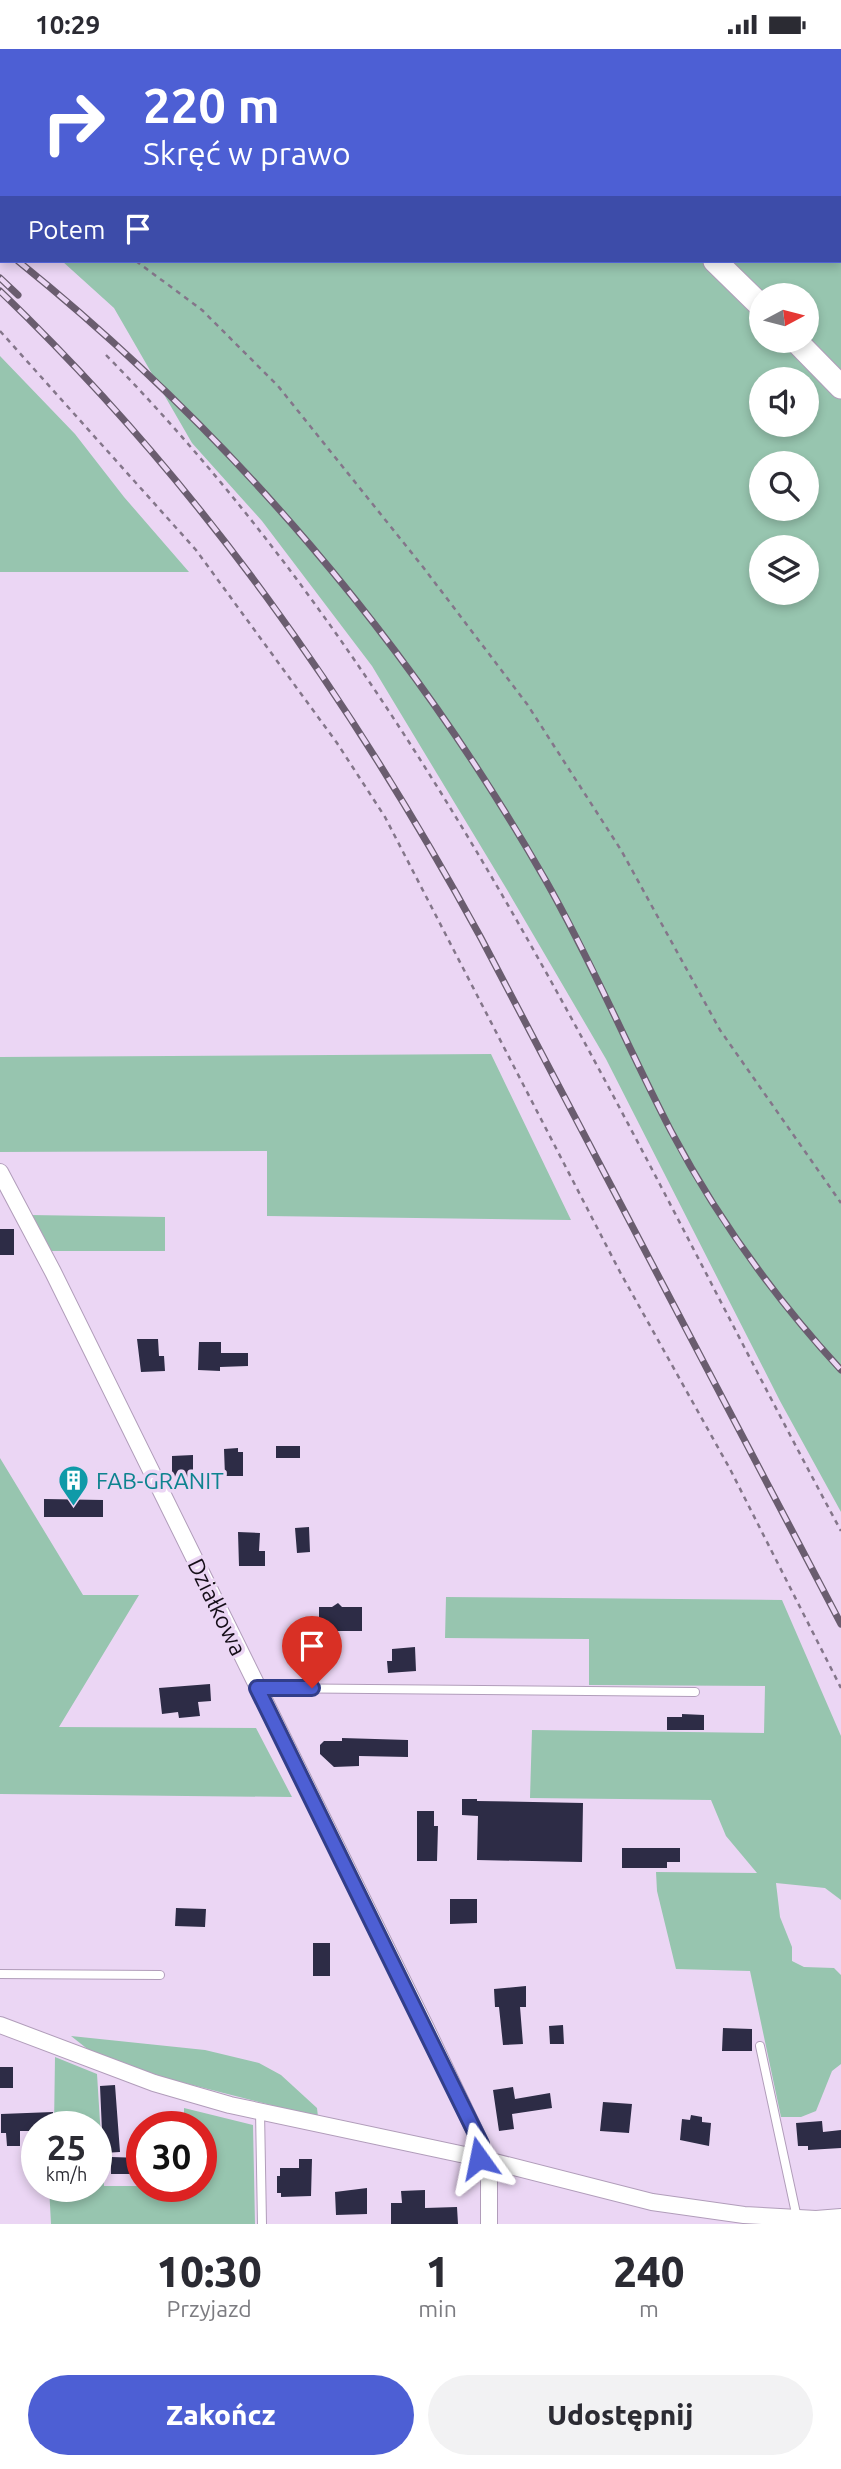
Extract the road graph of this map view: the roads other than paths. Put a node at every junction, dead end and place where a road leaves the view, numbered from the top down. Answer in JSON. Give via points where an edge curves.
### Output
{"nodes":[{"id":1,"x":717,"y":263,"type":"edge"},
{"id":2,"x":749,"y":294,"type":"edge"},
{"id":3,"x":808,"y":353,"type":"edge"},
{"id":4,"x":841,"y":387,"type":"edge"},
{"id":5,"x":0,"y":1172,"type":"edge"},
{"id":6,"x":257,"y":1688,"type":"junction"},
{"id":7,"x":695,"y":1692,"type":"dead end"},
{"id":8,"x":0,"y":1974,"type":"edge"},
{"id":9,"x":160,"y":1975,"type":"dead end"},
{"id":10,"x":0,"y":2025,"type":"edge"},
{"id":11,"x":760,"y":2046,"type":"dead end"},
{"id":12,"x":260,"y":2111,"type":"junction"},
{"id":13,"x":484,"y":2159,"type":"junction"},
{"id":14,"x":797,"y":2217,"type":"junction"},
{"id":15,"x":841,"y":2217,"type":"edge"},
{"id":16,"x":262,"y":2224,"type":"edge"},
{"id":17,"x":489,"y":2224,"type":"edge"}],
"edges":[{"from":1,"to":2,"type":"street"},
{"from":3,"to":4,"type":"street"},
{"from":5,"to":6,"type":"street","name":"Działkowa"},
{"from":6,"to":7,"type":"lane"},
{"from":6,"to":13,"type":"street","name":"Działkowa","via":[[476,2132]]},
{"from":8,"to":9,"type":"lane"},
{"from":10,"to":12,"type":"street","via":[[154,2083]]},
{"from":11,"to":14,"type":"lane"},
{"from":12,"to":13,"type":"street"},
{"from":12,"to":16,"type":"lane"},
{"from":13,"to":14,"type":"street","via":[[652,2202],[702,2211]]},
{"from":13,"to":17,"type":"street","name":"Działkowa"},
{"from":14,"to":15,"type":"street"}]}
